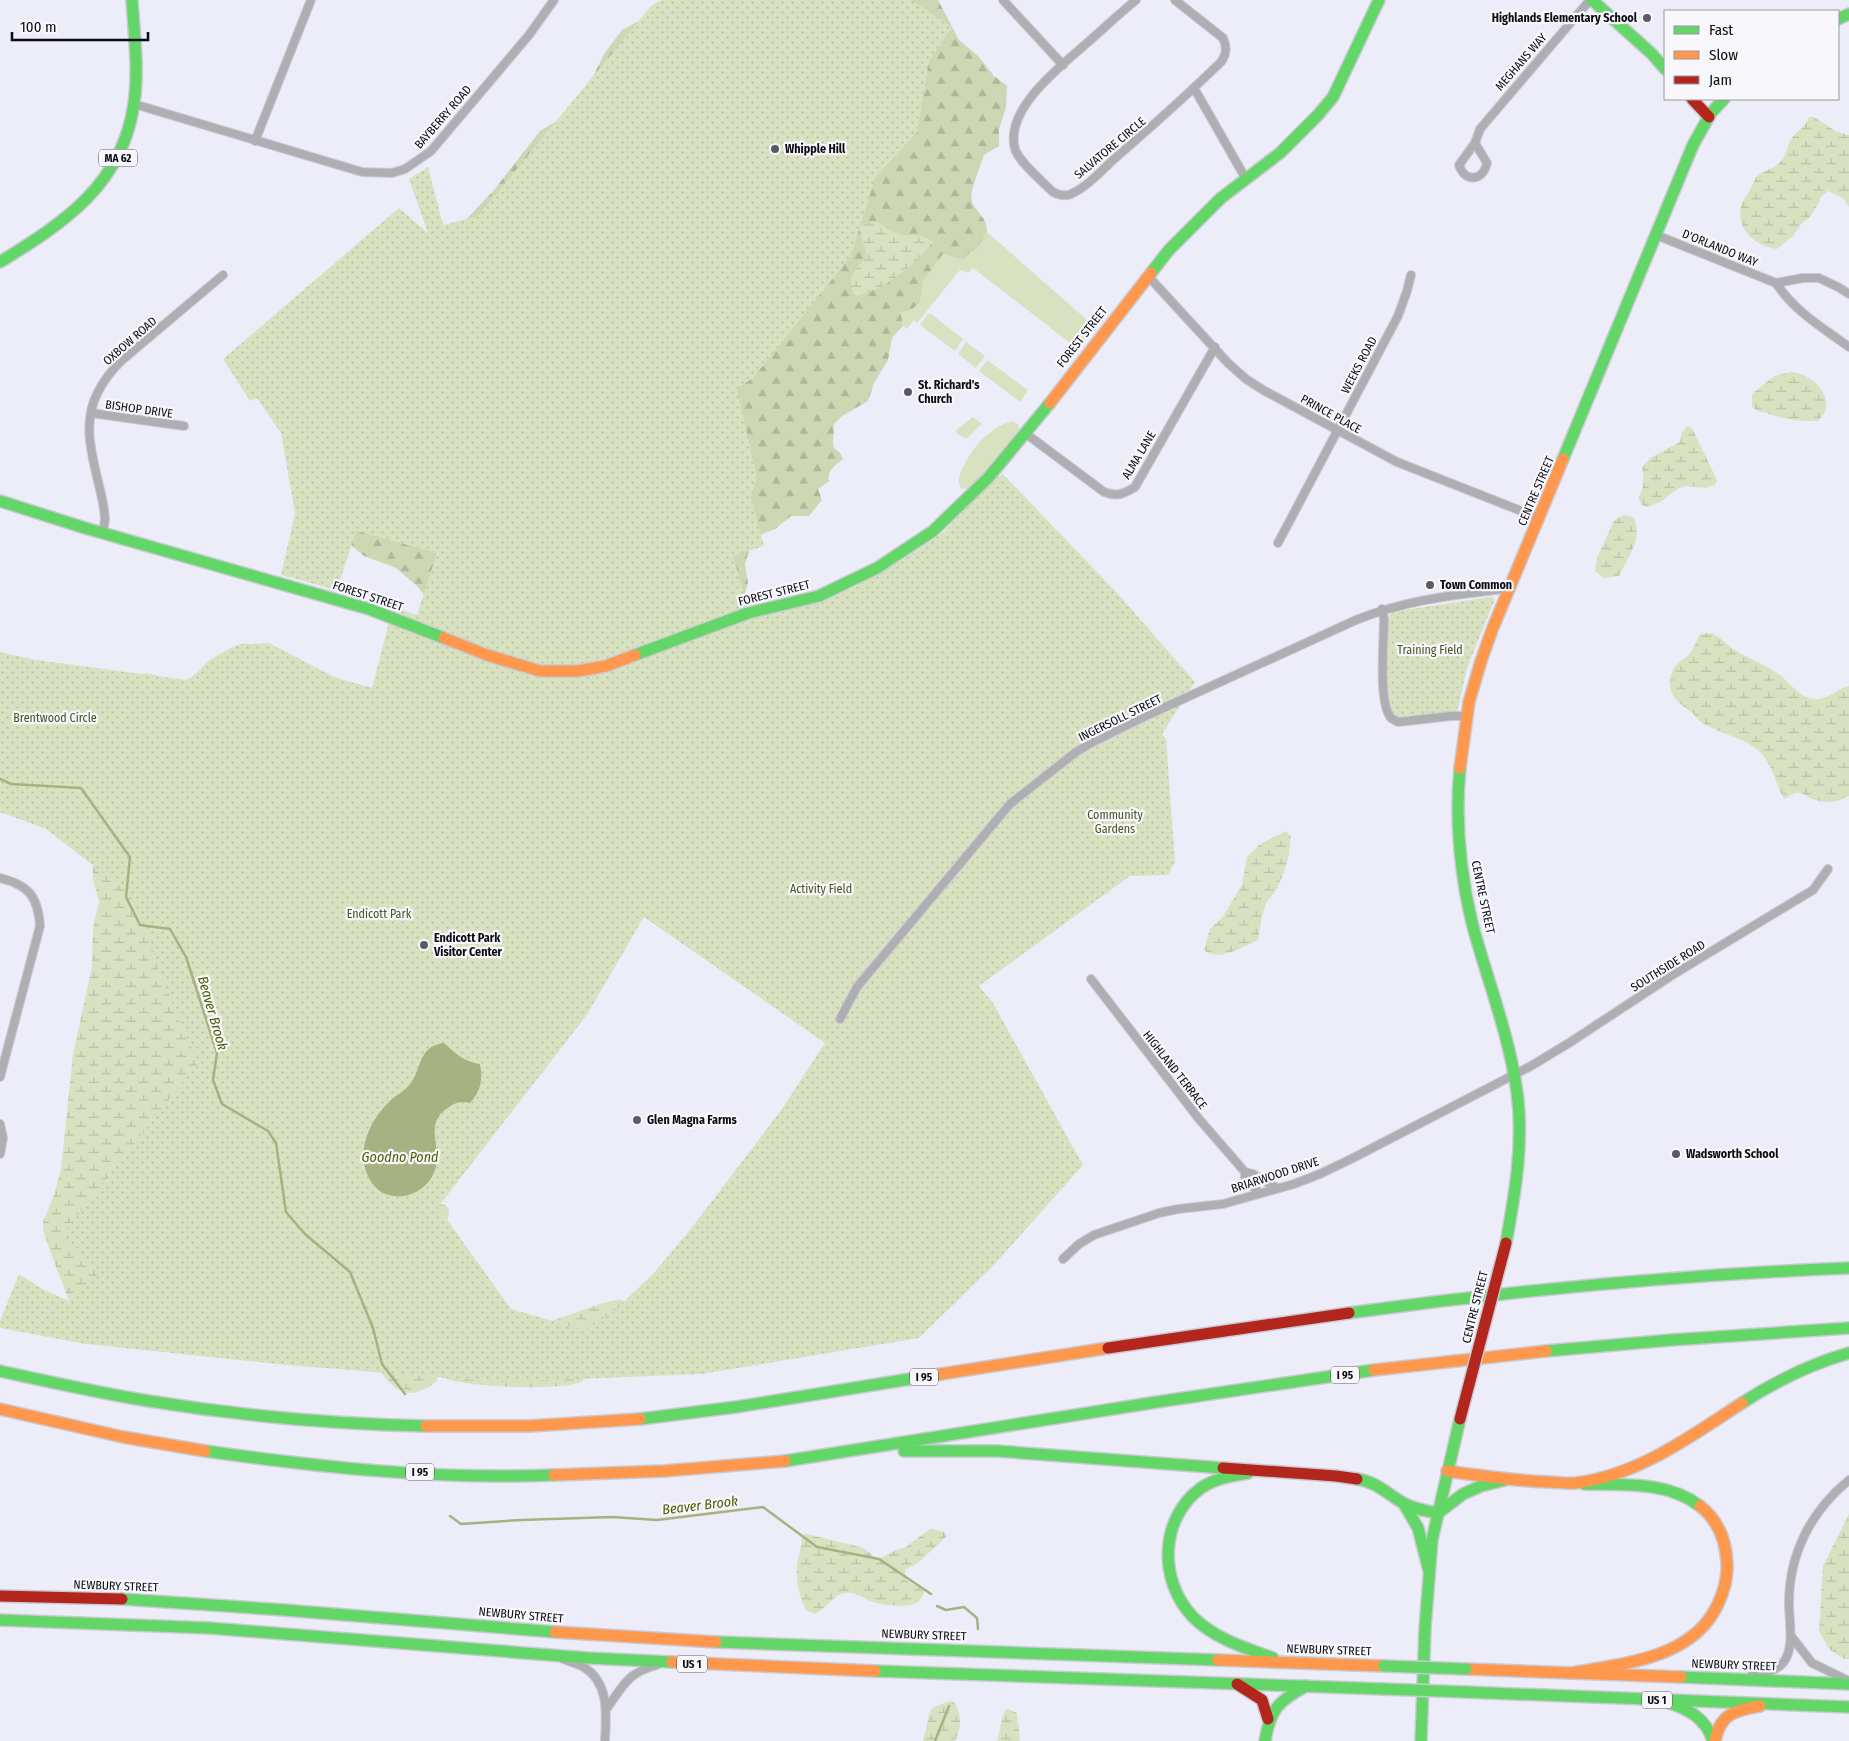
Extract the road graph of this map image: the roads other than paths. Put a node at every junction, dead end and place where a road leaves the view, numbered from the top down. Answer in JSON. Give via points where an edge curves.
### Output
{"nodes":[{"id":1,"x":132,"y":0,"type":"edge"},
{"id":2,"x":312,"y":0,"type":"edge"},
{"id":3,"x":554,"y":0,"type":"edge"},
{"id":4,"x":1003,"y":0,"type":"edge"},
{"id":5,"x":1136,"y":0,"type":"edge"},
{"id":6,"x":1175,"y":0,"type":"edge"},
{"id":7,"x":1379,"y":0,"type":"edge"},
{"id":8,"x":1591,"y":0,"type":"edge"},
{"id":9,"x":1063,"y":65,"type":"junction"},
{"id":10,"x":1664,"y":68,"type":"edge"},
{"id":11,"x":1194,"y":88,"type":"junction"},
{"id":12,"x":1693,"y":100,"type":"edge"},
{"id":13,"x":1723,"y":100,"type":"edge"},
{"id":14,"x":134,"y":104,"type":"junction"},
{"id":15,"x":1709,"y":117,"type":"junction"},
{"id":16,"x":255,"y":141,"type":"junction"},
{"id":17,"x":1475,"y":143,"type":"dead end"},
{"id":18,"x":1246,"y":180,"type":"junction"},
{"id":19,"x":1656,"y":235,"type":"junction"},
{"id":20,"x":0,"y":262,"type":"edge"},
{"id":21,"x":223,"y":275,"type":"dead end"},
{"id":22,"x":1410,"y":275,"type":"dead end"},
{"id":23,"x":1148,"y":276,"type":"junction"},
{"id":24,"x":1776,"y":283,"type":"junction"},
{"id":25,"x":1849,"y":294,"type":"edge"},
{"id":26,"x":1849,"y":347,"type":"edge"},
{"id":27,"x":1215,"y":348,"type":"junction"},
{"id":28,"x":91,"y":414,"type":"junction"},
{"id":29,"x":184,"y":426,"type":"dead end"},
{"id":30,"x":1337,"y":430,"type":"junction"},
{"id":31,"x":1025,"y":433,"type":"junction"},
{"id":32,"x":0,"y":501,"type":"edge"},
{"id":33,"x":1539,"y":518,"type":"junction"},
{"id":34,"x":103,"y":532,"type":"junction"},
{"id":35,"x":1278,"y":543,"type":"dead end"},
{"id":36,"x":1510,"y":588,"type":"junction"},
{"id":37,"x":1382,"y":610,"type":"junction"},
{"id":38,"x":1467,"y":716,"type":"junction"},
{"id":39,"x":1828,"y":869,"type":"dead end"},
{"id":40,"x":0,"y":878,"type":"edge"},
{"id":41,"x":1091,"y":979,"type":"dead end"},
{"id":42,"x":840,"y":1019,"type":"dead end"},
{"id":43,"x":1514,"y":1075,"type":"junction"},
{"id":44,"x":0,"y":1077,"type":"edge"},
{"id":45,"x":0,"y":1124,"type":"edge"},
{"id":46,"x":0,"y":1154,"type":"edge"},
{"id":47,"x":1245,"y":1172,"type":"junction"},
{"id":48,"x":1277,"y":1188,"type":"junction"},
{"id":49,"x":1259,"y":1193,"type":"junction"},
{"id":50,"x":1063,"y":1259,"type":"dead end"},
{"id":51,"x":1849,"y":1267,"type":"edge"},
{"id":52,"x":1849,"y":1328,"type":"edge"},
{"id":53,"x":1849,"y":1353,"type":"edge"},
{"id":54,"x":0,"y":1371,"type":"edge"},
{"id":55,"x":0,"y":1409,"type":"edge"},
{"id":56,"x":844,"y":1452,"type":"junction"},
{"id":57,"x":1258,"y":1471,"type":"junction"},
{"id":58,"x":1447,"y":1471,"type":"junction"},
{"id":59,"x":1505,"y":1480,"type":"junction"},
{"id":60,"x":1849,"y":1480,"type":"edge"},
{"id":61,"x":1574,"y":1483,"type":"junction"},
{"id":62,"x":1404,"y":1503,"type":"junction"},
{"id":63,"x":1438,"y":1513,"type":"junction"},
{"id":64,"x":1428,"y":1571,"type":"junction"},
{"id":65,"x":0,"y":1596,"type":"edge"},
{"id":66,"x":0,"y":1620,"type":"edge"},
{"id":67,"x":1791,"y":1636,"type":"junction"},
{"id":68,"x":555,"y":1656,"type":"junction"},
{"id":69,"x":1284,"y":1662,"type":"junction"},
{"id":70,"x":667,"y":1663,"type":"junction"},
{"id":71,"x":1572,"y":1673,"type":"junction"},
{"id":72,"x":1740,"y":1679,"type":"junction"},
{"id":73,"x":1849,"y":1683,"type":"edge"},
{"id":74,"x":1237,"y":1684,"type":"junction"},
{"id":75,"x":1306,"y":1686,"type":"junction"},
{"id":76,"x":1658,"y":1700,"type":"junction"},
{"id":77,"x":1776,"y":1704,"type":"junction"},
{"id":78,"x":607,"y":1708,"type":"junction"},
{"id":79,"x":1849,"y":1708,"type":"edge"},
{"id":80,"x":1268,"y":1719,"type":"junction"},
{"id":81,"x":605,"y":1741,"type":"edge"},
{"id":82,"x":1265,"y":1741,"type":"edge"},
{"id":83,"x":1421,"y":1741,"type":"edge"},
{"id":84,"x":1714,"y":1741,"type":"edge"}],
"edges":[{"from":1,"to":14,"type":"main road","number":"MA 62"},
{"from":2,"to":16,"type":"street"},
{"from":3,"to":16,"type":"street","name":"BAYBERRY ROAD","via":[[431,151],[405,169],[362,172]]},
{"from":4,"to":9,"type":"street"},
{"from":5,"to":9,"type":"street","name":"SALVATORE CIRCLE"},
{"from":6,"to":11,"type":"street","name":"SALVATORE CIRCLE","via":[[1223,38],[1226,48],[1221,62]]},
{"from":7,"to":18,"type":"main road","name":"FOREST STREET","via":[[1333,97],[1302,133]]},
{"from":8,"to":10,"type":"main road"},
{"from":8,"to":17,"type":"street","name":"MEGHANS WAY","via":[[1480,129]]},
{"from":9,"to":11,"type":"street","name":"SALVATORE CIRCLE","via":[[1029,100],[1015,127],[1014,140],[1021,158],[1053,192],[1060,195],[1073,193],[1091,179]]},
{"from":11,"to":18,"type":"street"},
{"from":12,"to":15,"type":"main road"},
{"from":13,"to":15,"type":"main road","name":"CENTRE STREET"},
{"from":14,"to":16,"type":"street","name":"BAYBERRY ROAD"},
{"from":14,"to":20,"type":"main road","number":"MA 62","via":[[121,154],[93,194],[56,227]]},
{"from":15,"to":19,"type":"main road","name":"CENTRE STREET","via":[[1693,145]]},
{"from":18,"to":23,"type":"main road","name":"FOREST STREET","via":[[1193,224]]},
{"from":19,"to":24,"type":"street","name":"D'ORLANDO WAY"},
{"from":19,"to":33,"type":"main road","name":"CENTRE STREET"},
{"from":21,"to":28,"type":"street","name":"OXBOW ROAD","via":[[121,361],[97,393]]},
{"from":22,"to":30,"type":"street","name":"WEEKS ROAD","via":[[1398,316]]},
{"from":23,"to":27,"type":"street","name":"PRINCE PLACE"},
{"from":23,"to":31,"type":"main road","name":"FOREST STREET"},
{"from":24,"to":25,"type":"street","via":[[1819,278]]},
{"from":24,"to":26,"type":"street","via":[[1797,308]]},
{"from":27,"to":30,"type":"street","name":"PRINCE PLACE","via":[[1246,379]]},
{"from":27,"to":31,"type":"street","name":"ALMA LANE","via":[[1135,487],[1127,492],[1114,496],[1104,492]]},
{"from":28,"to":29,"type":"street","name":"BISHOP DRIVE"},
{"from":28,"to":34,"type":"street","name":"OXBOW ROAD","via":[[89,437],[104,509]]},
{"from":30,"to":33,"type":"street","name":"PRINCE PLACE","via":[[1397,462]]},
{"from":30,"to":35,"type":"street","name":"WEEKS ROAD"},
{"from":31,"to":34,"type":"main road","name":"FOREST STREET","via":[[988,478],[936,528],[877,568],[819,596],[748,613],[606,666],[578,671],[540,671],[520,666],[369,609]]},
{"from":32,"to":34,"type":"main road","name":"FOREST STREET"},
{"from":33,"to":36,"type":"main road","name":"CENTRE STREET"},
{"from":36,"to":37,"type":"street","name":"INGERSOLL STREET","via":[[1408,602]]},
{"from":36,"to":38,"type":"main road","name":"CENTRE STREET","via":[[1482,657]]},
{"from":37,"to":38,"type":"street","via":[[1383,692],[1391,719],[1398,722]]},
{"from":37,"to":42,"type":"street","name":"INGERSOLL STREET","via":[[1185,698],[1076,752],[1010,804],[857,987]]},
{"from":38,"to":43,"type":"main road","name":"CENTRE STREET","via":[[1459,786],[1460,856],[1469,910]]},
{"from":39,"to":43,"type":"street","name":"SOUTHSIDE ROAD","via":[[1813,890]]},
{"from":40,"to":44,"type":"street","via":[[31,893],[37,903],[40,926]]},
{"from":41,"to":47,"type":"street","name":"HIGHLAND TERRACE","via":[[1199,1119]]},
{"from":43,"to":48,"type":"street","name":"BRIARWOOD DRIVE","via":[[1320,1174]]},
{"from":43,"to":58,"type":"main road","name":"CENTRE STREET","bridge":true,"via":[[1517,1098],[1516,1188],[1506,1243]]},
{"from":45,"to":46,"type":"street","via":[[3,1138]]},
{"from":47,"to":48,"type":"street","name":"HIGHLAND TERRACE"},
{"from":47,"to":49,"type":"street","name":"HIGHLAND TERRACE"},
{"from":48,"to":49,"type":"street","name":"BRIARWOOD DRIVE"},
{"from":49,"to":50,"type":"street","name":"BRIARWOOD DRIVE","via":[[1223,1204],[1159,1213],[1094,1236],[1079,1244]]},
{"from":51,"to":54,"type":"main road","number":"I 95","via":[[1709,1275],[1435,1301],[1279,1321],[736,1407],[605,1422],[479,1427],[292,1420],[168,1405]]},
{"from":52,"to":56,"type":"main road","number":"I 95","via":[[1598,1346],[1376,1370]]},
{"from":53,"to":61,"type":"main road","via":[[1799,1369],[1776,1381],[1644,1463]]},
{"from":55,"to":56,"type":"main road","number":"I 95","via":[[194,1449],[384,1471],[503,1476],[641,1472],[743,1466]]},
{"from":56,"to":57,"type":"main road","via":[[997,1451]]},
{"from":57,"to":62,"type":"main road","via":[[1356,1478],[1381,1487]]},
{"from":57,"to":69,"type":"main road","via":[[1226,1476],[1189,1497],[1172,1524],[1167,1553],[1173,1584],[1200,1623],[1237,1645]]},
{"from":58,"to":59,"type":"main road"},
{"from":58,"to":63,"type":"main road","name":"CENTRE STREET"},
{"from":59,"to":61,"type":"main road"},
{"from":59,"to":63,"type":"main road","via":[[1463,1494]]},
{"from":60,"to":67,"type":"street","via":[[1820,1508],[1798,1550],[1790,1584]]},
{"from":61,"to":71,"type":"main road","via":[[1655,1488],[1687,1496],[1709,1512],[1717,1524],[1726,1550],[1728,1573],[1723,1596],[1716,1608],[1682,1644],[1641,1658]]},
{"from":62,"to":63,"type":"main road","via":[[1422,1511]]},
{"from":62,"to":64,"type":"main road","via":[[1420,1532]]},
{"from":63,"to":64,"type":"main road","name":"CENTRE STREET"},
{"from":64,"to":83,"type":"main road","name":"CENTRE STREET"},
{"from":65,"to":69,"type":"main road","name":"NEWBURY STREET","number":"US 1","via":[[108,1598],[722,1642]]},
{"from":66,"to":68,"type":"main road","number":"US 1","via":[[209,1628]]},
{"from":67,"to":72,"type":"street","via":[[1784,1662],[1776,1669]]},
{"from":67,"to":73,"type":"street","via":[[1812,1663]]},
{"from":68,"to":70,"type":"main road","number":"US 1"},
{"from":68,"to":78,"type":"street","via":[[585,1668],[600,1687]]},
{"from":69,"to":71,"type":"main road","name":"NEWBURY STREET","number":"US 1","bridge":true},
{"from":70,"to":74,"type":"main road","number":"US 1"},
{"from":70,"to":78,"type":"street","via":[[636,1672]]},
{"from":71,"to":72,"type":"main road","name":"NEWBURY STREET","number":"US 1"},
{"from":72,"to":73,"type":"main road","name":"NEWBURY STREET","number":"US 1"},
{"from":74,"to":75,"type":"main road","number":"US 1"},
{"from":74,"to":80,"type":"main road","via":[[1262,1700]]},
{"from":75,"to":76,"type":"main road","number":"US 1","bridge":true},
{"from":75,"to":80,"type":"main road","via":[[1281,1701]]},
{"from":76,"to":77,"type":"main road","number":"US 1"},
{"from":76,"to":84,"type":"main road","via":[[1692,1712],[1712,1732]]},
{"from":77,"to":79,"type":"main road","number":"US 1"},
{"from":77,"to":84,"type":"main road","via":[[1751,1707],[1728,1715],[1718,1726]]},
{"from":78,"to":81,"type":"street"},
{"from":80,"to":82,"type":"main road"}]}
